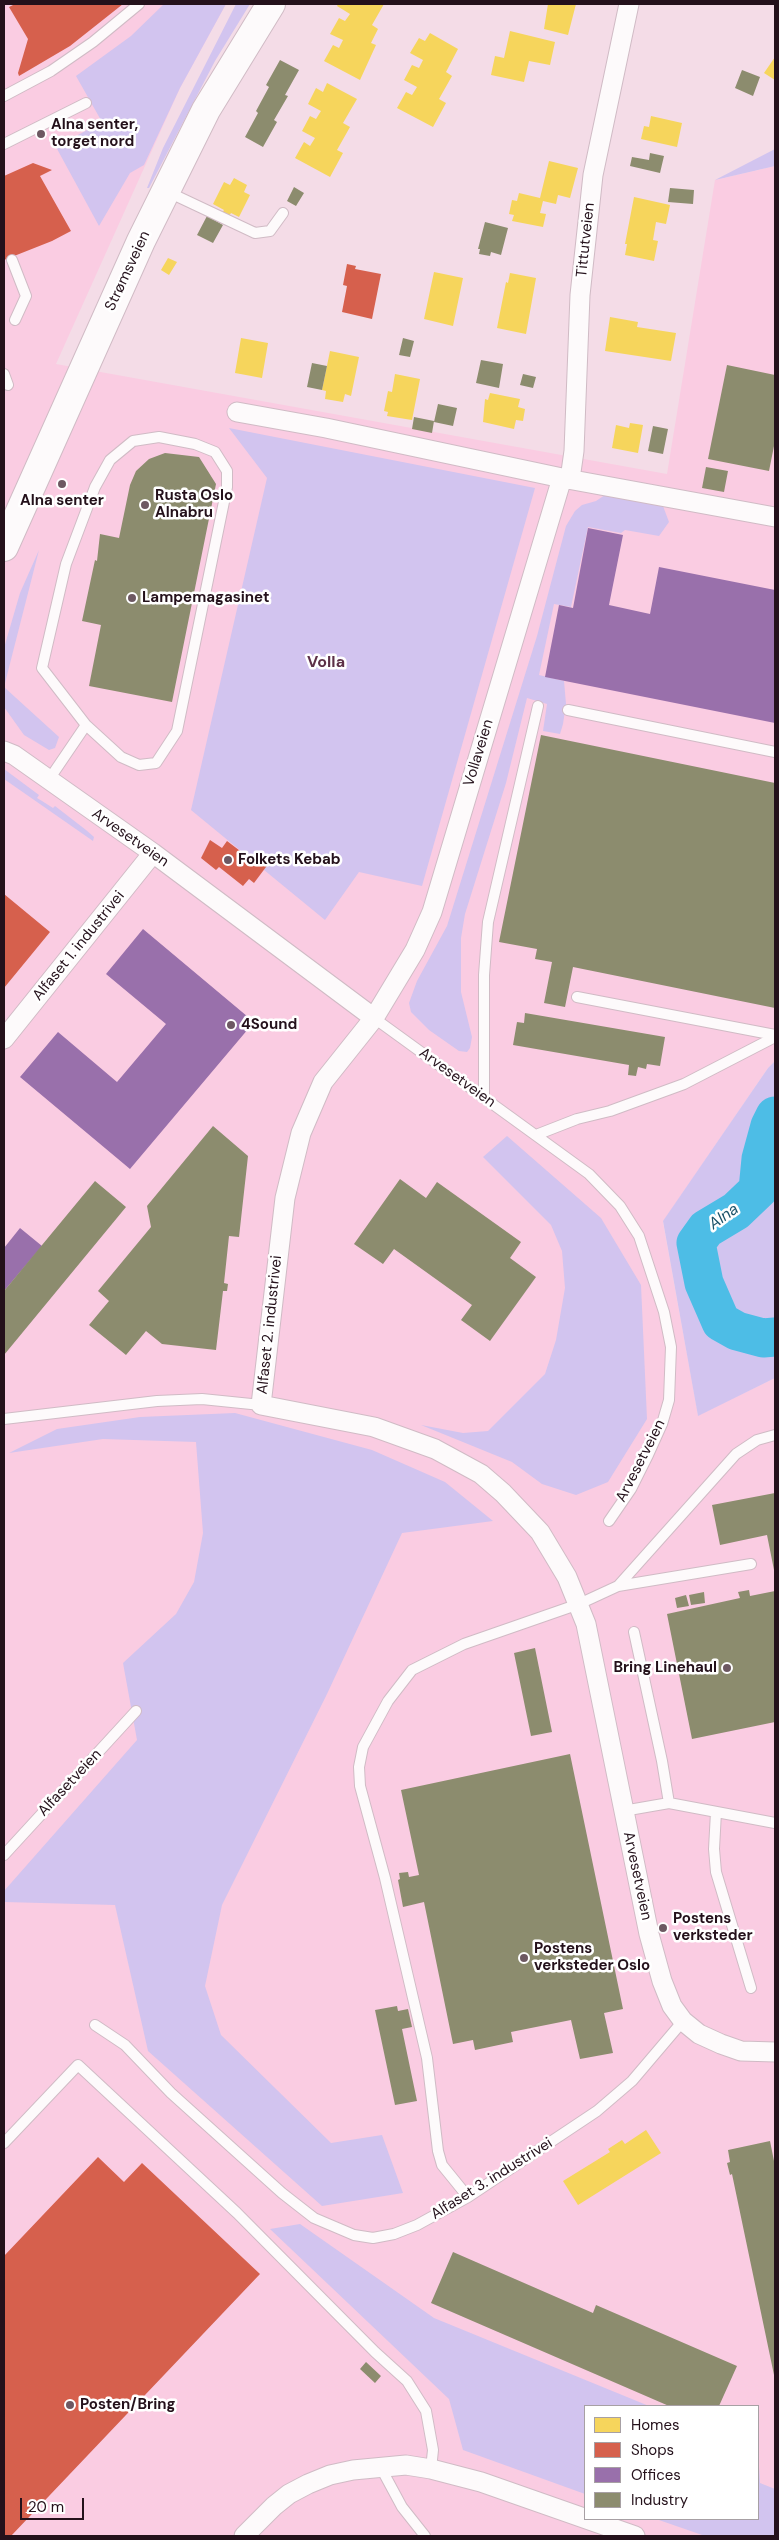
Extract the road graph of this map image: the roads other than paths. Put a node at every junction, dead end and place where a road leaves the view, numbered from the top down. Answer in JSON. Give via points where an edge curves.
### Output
{"nodes":[{"id":1,"x":139,"y":4,"type":"edge"},
{"id":2,"x":271,"y":4,"type":"edge"},
{"id":3,"x":629,"y":4,"type":"edge"},
{"id":4,"x":4,"y":96,"type":"edge"},
{"id":5,"x":86,"y":103,"type":"dead end"},
{"id":6,"x":4,"y":144,"type":"edge"},
{"id":7,"x":166,"y":191,"type":"junction"},
{"id":8,"x":282,"y":213,"type":"dead end"},
{"id":9,"x":12,"y":260,"type":"dead end"},
{"id":10,"x":15,"y":320,"type":"dead end"},
{"id":11,"x":4,"y":374,"type":"edge"},
{"id":12,"x":8,"y":385,"type":"dead end"},
{"id":13,"x":237,"y":412,"type":"dead end"},
{"id":14,"x":566,"y":478,"type":"junction"},
{"id":15,"x":775,"y":517,"type":"edge"},
{"id":16,"x":4,"y":548,"type":"edge"},
{"id":17,"x":538,"y":706,"type":"dead end"},
{"id":18,"x":568,"y":710,"type":"dead end"},
{"id":19,"x":86,"y":724,"type":"junction"},
{"id":20,"x":7,"y":748,"type":"edge"},
{"id":21,"x":775,"y":752,"type":"edge"},
{"id":22,"x":48,"y":781,"type":"junction"},
{"id":23,"x":153,"y":853,"type":"junction"},
{"id":24,"x":576,"y":997,"type":"dead end"},
{"id":25,"x":374,"y":1018,"type":"junction"},
{"id":26,"x":775,"y":1036,"type":"edge"},
{"id":27,"x":4,"y":1039,"type":"edge"},
{"id":28,"x":484,"y":1097,"type":"junction"},
{"id":29,"x":536,"y":1135,"type":"junction"},
{"id":30,"x":261,"y":1405,"type":"junction"},
{"id":31,"x":4,"y":1419,"type":"edge"},
{"id":32,"x":775,"y":1435,"type":"edge"},
{"id":33,"x":609,"y":1521,"type":"dead end"},
{"id":34,"x":554,"y":1555,"type":"joint"},
{"id":35,"x":751,"y":1564,"type":"dead end"},
{"id":36,"x":618,"y":1586,"type":"junction"},
{"id":37,"x":579,"y":1604,"type":"junction"},
{"id":38,"x":634,"y":1632,"type":"dead end"},
{"id":39,"x":136,"y":1711,"type":"dead end"},
{"id":40,"x":669,"y":1803,"type":"junction"},
{"id":41,"x":623,"y":1811,"type":"junction"},
{"id":42,"x":716,"y":1812,"type":"junction"},
{"id":43,"x":775,"y":1823,"type":"edge"},
{"id":44,"x":4,"y":1855,"type":"edge"},
{"id":45,"x":751,"y":1988,"type":"dead end"},
{"id":46,"x":683,"y":2021,"type":"junction"},
{"id":47,"x":95,"y":2025,"type":"dead end"},
{"id":48,"x":775,"y":2052,"type":"edge"},
{"id":49,"x":4,"y":2143,"type":"edge"},
{"id":50,"x":468,"y":2197,"type":"junction"},
{"id":51,"x":381,"y":2468,"type":"junction"},
{"id":52,"x":431,"y":2469,"type":"junction"},
{"id":53,"x":584,"y":2518,"type":"edge"},
{"id":54,"x":589,"y":2520,"type":"edge"},
{"id":55,"x":426,"y":2535,"type":"edge"},
{"id":56,"x":244,"y":2536,"type":"edge"},
{"id":57,"x":634,"y":2536,"type":"edge"}],
"edges":[{"from":1,"to":4,"type":"lane","via":[[94,42],[51,71]]},
{"from":2,"to":7,"type":"main road","name":"Strømsveien","via":[[206,110]]},
{"from":3,"to":14,"type":"street","name":"Tittutveien","via":[[594,175],[580,295],[574,451]]},
{"from":5,"to":6,"type":"lane"},
{"from":7,"to":8,"type":"lane","via":[[255,233],[270,231]]},
{"from":7,"to":16,"type":"main road","name":"Strømsveien"},
{"from":9,"to":10,"type":"lane","via":[[26,296]]},
{"from":11,"to":12,"type":"lane"},
{"from":13,"to":14,"type":"street"},
{"from":14,"to":15,"type":"street"},
{"from":14,"to":25,"type":"street","name":"Vollaveien","via":[[432,912]]},
{"from":17,"to":28,"type":"lane","via":[[488,922],[484,975]]},
{"from":18,"to":21,"type":"lane"},
{"from":19,"to":19,"type":"lane","via":[[120,758],[139,765],[156,763],[177,731],[227,487],[227,470],[214,452],[195,444],[158,437],[133,441],[110,460],[95,487],[66,564],[42,668]]},
{"from":19,"to":22,"type":"lane"},
{"from":20,"to":22,"type":"street","name":"Arvesetveien"},
{"from":22,"to":23,"type":"street","name":"Arvesetveien"},
{"from":23,"to":25,"type":"street","name":"Arvesetveien"},
{"from":23,"to":27,"type":"street","name":"Alfaset 1. industrivei"},
{"from":24,"to":26,"type":"lane"},
{"from":25,"to":28,"type":"lane","name":"Arvesetveien"},
{"from":25,"to":30,"type":"street","name":"Alfaset 2. industrivei","via":[[323,1082],[301,1133],[285,1198]]},
{"from":26,"to":29,"type":"lane","via":[[684,1084]]},
{"from":28,"to":29,"type":"lane","name":"Arvesetveien"},
{"from":29,"to":33,"type":"lane","name":"Arvesetveien","via":[[589,1174],[620,1206],[642,1244],[672,1347],[669,1400],[662,1424],[631,1489]]},
{"from":30,"to":31,"type":"lane","via":[[202,1399],[157,1401]]},
{"from":30,"to":34,"type":"street","name":"Alfaset 2. industrivei","via":[[374,1427],[435,1449],[481,1474],[503,1493],[540,1532]]},
{"from":32,"to":36,"type":"lane","via":[[757,1440],[736,1454]]},
{"from":34,"to":37,"type":"street","name":"Arvesetveien"},
{"from":35,"to":36,"type":"lane"},
{"from":36,"to":37,"type":"lane"},
{"from":37,"to":41,"type":"street","name":"Arvesetveien","via":[[586,1624]]},
{"from":37,"to":50,"type":"lane","via":[[464,1644],[412,1670],[388,1701],[363,1747],[359,1767],[360,1786],[427,2058],[438,2152],[442,2165]]},
{"from":38,"to":40,"type":"lane"},
{"from":39,"to":44,"type":"lane","name":"Alfasetveien"},
{"from":40,"to":41,"type":"lane"},
{"from":40,"to":42,"type":"lane"},
{"from":41,"to":46,"type":"street","name":"Arvesetveien","via":[[656,1961],[672,2006]]},
{"from":42,"to":43,"type":"lane"},
{"from":42,"to":45,"type":"lane","via":[[716,1872]]},
{"from":46,"to":48,"type":"street","via":[[700,2034],[741,2051]]},
{"from":46,"to":50,"type":"lane","name":"Alfaset 3. industrivei","via":[[632,2081],[597,2111]]},
{"from":47,"to":50,"type":"lane","name":"Alfaset 3. industrivei","via":[[124,2045],[171,2093],[282,2193],[314,2218],[337,2229],[373,2238],[394,2234]]},
{"from":49,"to":52,"type":"lane","via":[[78,2066],[237,2213],[407,2380],[426,2411],[434,2450]]},
{"from":51,"to":52,"type":"street","via":[[406,2465]]},
{"from":51,"to":55,"type":"lane","via":[[402,2507]]},
{"from":51,"to":56,"type":"street","via":[[345,2472],[308,2484],[274,2506]]},
{"from":52,"to":53,"type":"street","via":[[481,2482]]},
{"from":54,"to":57,"type":"street"}]}
